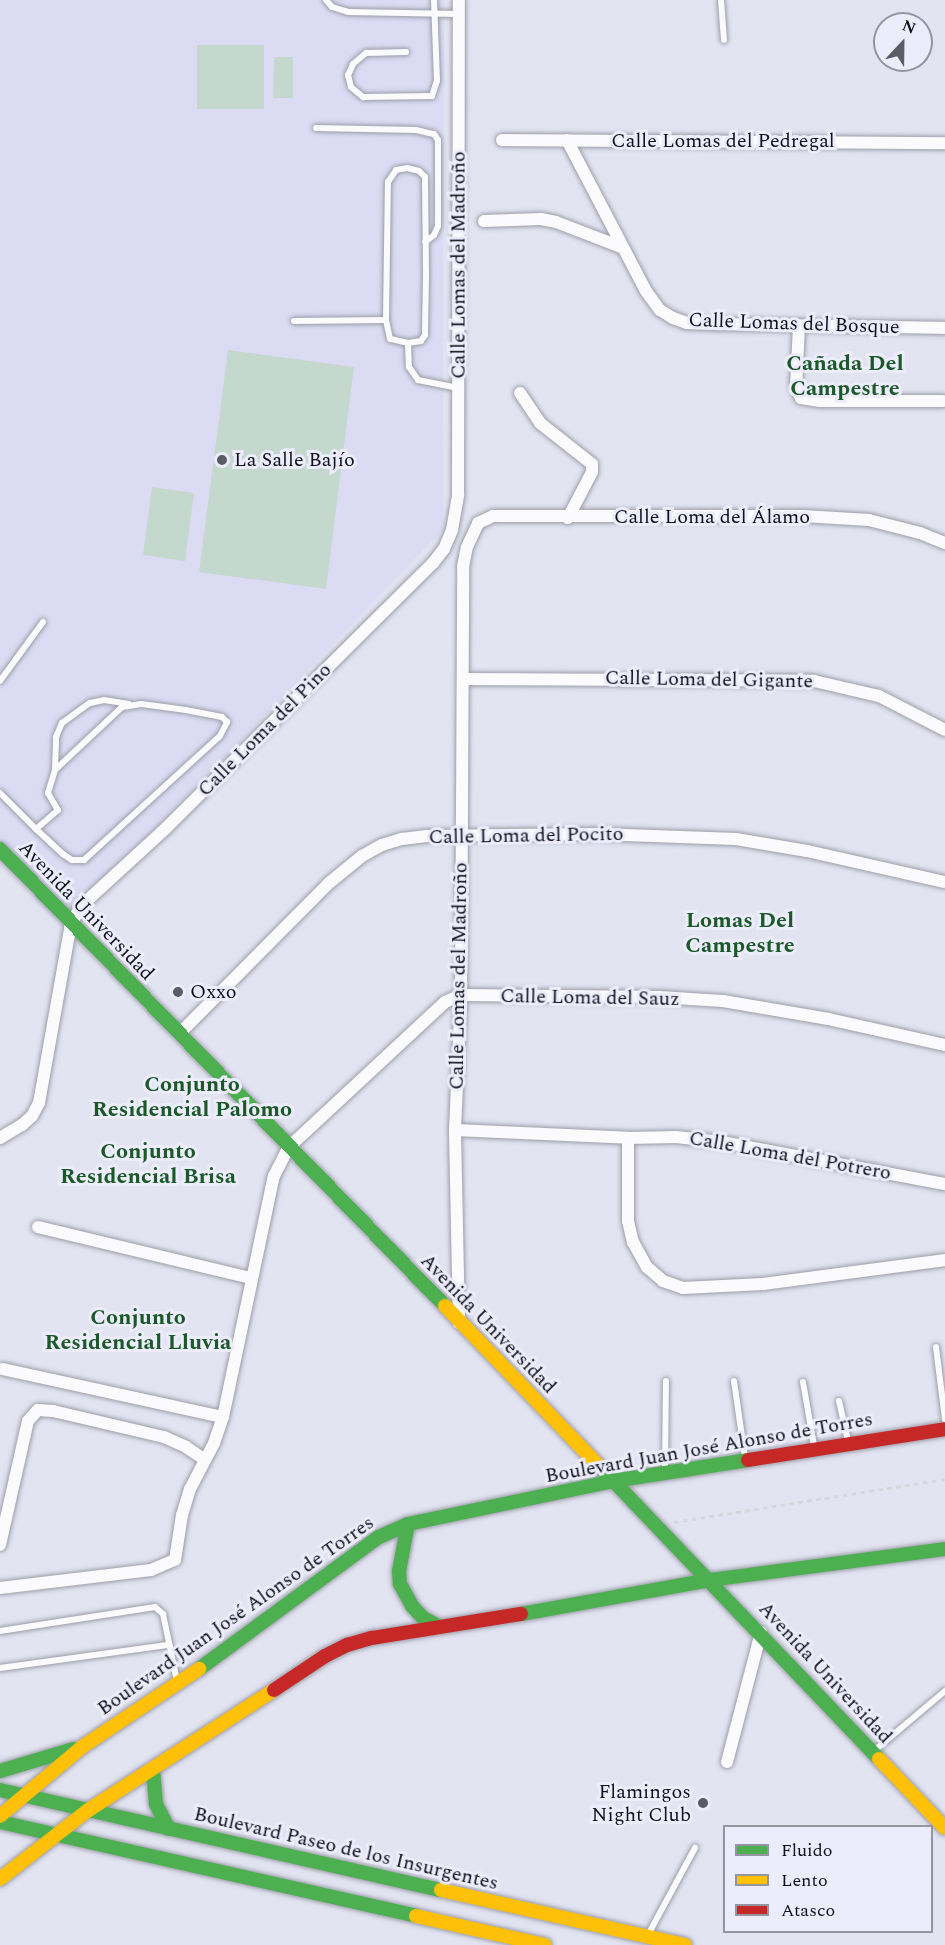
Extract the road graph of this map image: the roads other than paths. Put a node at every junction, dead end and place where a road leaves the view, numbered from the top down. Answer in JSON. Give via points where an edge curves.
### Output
{"nodes":[{"id":1,"x":326,"y":0,"type":"edge"},
{"id":2,"x":434,"y":0,"type":"edge"},
{"id":3,"x":459,"y":0,"type":"edge"},
{"id":4,"x":721,"y":0,"type":"edge"},
{"id":5,"x":435,"y":14,"type":"junction"},
{"id":6,"x":459,"y":14,"type":"junction"},
{"id":7,"x":724,"y":40,"type":"dead end"},
{"id":8,"x":406,"y":52,"type":"dead end"},
{"id":9,"x":316,"y":128,"type":"dead end"},
{"id":10,"x":502,"y":140,"type":"dead end"},
{"id":11,"x":567,"y":140,"type":"junction"},
{"id":12,"x":945,"y":142,"type":"edge"},
{"id":13,"x":484,"y":221,"type":"dead end"},
{"id":14,"x":425,"y":242,"type":"junction"},
{"id":15,"x":621,"y":247,"type":"junction"},
{"id":16,"x":386,"y":320,"type":"junction"},
{"id":17,"x":294,"y":321,"type":"dead end"},
{"id":18,"x":799,"y":326,"type":"junction"},
{"id":19,"x":945,"y":328,"type":"edge"},
{"id":20,"x":408,"y":343,"type":"junction"},
{"id":21,"x":459,"y":388,"type":"junction"},
{"id":22,"x":520,"y":393,"type":"dead end"},
{"id":23,"x":944,"y":400,"type":"dead end"},
{"id":24,"x":568,"y":518,"type":"junction"},
{"id":25,"x":478,"y":523,"type":"joint"},
{"id":26,"x":452,"y":530,"type":"joint"},
{"id":27,"x":945,"y":543,"type":"edge"},
{"id":28,"x":43,"y":622,"type":"dead end"},
{"id":29,"x":463,"y":679,"type":"junction"},
{"id":30,"x":0,"y":681,"type":"edge"},
{"id":31,"x":132,"y":704,"type":"junction"},
{"id":32,"x":945,"y":730,"type":"edge"},
{"id":33,"x":55,"y":770,"type":"junction"},
{"id":34,"x":0,"y":793,"type":"edge"},
{"id":35,"x":36,"y":829,"type":"junction"},
{"id":36,"x":462,"y":836,"type":"junction"},
{"id":37,"x":0,"y":849,"type":"edge"},
{"id":38,"x":945,"y":882,"type":"edge"},
{"id":39,"x":71,"y":924,"type":"junction"},
{"id":40,"x":461,"y":995,"type":"junction"},
{"id":41,"x":179,"y":1034,"type":"junction"},
{"id":42,"x":945,"y":1045,"type":"edge"},
{"id":43,"x":455,"y":1130,"type":"junction"},
{"id":44,"x":0,"y":1138,"type":"edge"},
{"id":45,"x":628,"y":1138,"type":"junction"},
{"id":46,"x":289,"y":1147,"type":"junction"},
{"id":47,"x":945,"y":1184,"type":"edge"},
{"id":48,"x":38,"y":1227,"type":"dead end"},
{"id":49,"x":945,"y":1260,"type":"edge"},
{"id":50,"x":251,"y":1278,"type":"junction"},
{"id":51,"x":459,"y":1323,"type":"junction"},
{"id":52,"x":936,"y":1347,"type":"dead end"},
{"id":53,"x":2,"y":1369,"type":"dead end"},
{"id":54,"x":666,"y":1381,"type":"dead end"},
{"id":55,"x":734,"y":1381,"type":"dead end"},
{"id":56,"x":803,"y":1382,"type":"dead end"},
{"id":57,"x":839,"y":1401,"type":"dead end"},
{"id":58,"x":223,"y":1417,"type":"junction"},
{"id":59,"x":945,"y":1419,"type":"edge"},
{"id":60,"x":945,"y":1429,"type":"edge"},
{"id":61,"x":849,"y":1444,"type":"junction"},
{"id":62,"x":815,"y":1450,"type":"junction"},
{"id":63,"x":205,"y":1460,"type":"junction"},
{"id":64,"x":746,"y":1462,"type":"junction"},
{"id":65,"x":665,"y":1473,"type":"junction"},
{"id":66,"x":613,"y":1481,"type":"junction"},
{"id":67,"x":408,"y":1524,"type":"junction"},
{"id":68,"x":0,"y":1545,"type":"edge"},
{"id":69,"x":945,"y":1549,"type":"edge"},
{"id":70,"x":710,"y":1580,"type":"junction"},
{"id":71,"x":0,"y":1588,"type":"edge"},
{"id":72,"x":438,"y":1626,"type":"junction"},
{"id":73,"x":0,"y":1630,"type":"edge"},
{"id":74,"x":761,"y":1632,"type":"junction"},
{"id":75,"x":169,"y":1645,"type":"junction"},
{"id":76,"x":0,"y":1668,"type":"edge"},
{"id":77,"x":178,"y":1684,"type":"junction"},
{"id":78,"x":945,"y":1691,"type":"edge"},
{"id":79,"x":82,"y":1747,"type":"junction"},
{"id":80,"x":873,"y":1752,"type":"junction"},
{"id":81,"x":727,"y":1762,"type":"dead end"},
{"id":82,"x":153,"y":1770,"type":"junction"},
{"id":83,"x":0,"y":1771,"type":"edge"},
{"id":84,"x":0,"y":1790,"type":"edge"},
{"id":85,"x":24,"y":1796,"type":"junction"},
{"id":86,"x":87,"y":1811,"type":"junction"},
{"id":87,"x":0,"y":1816,"type":"edge"},
{"id":88,"x":0,"y":1822,"type":"edge"},
{"id":89,"x":945,"y":1826,"type":"edge"},
{"id":90,"x":169,"y":1829,"type":"junction"},
{"id":91,"x":55,"y":1834,"type":"junction"},
{"id":92,"x":695,"y":1848,"type":"dead end"},
{"id":93,"x":0,"y":1879,"type":"edge"},
{"id":94,"x":648,"y":1937,"type":"junction"},
{"id":95,"x":511,"y":1941,"type":"edge"},
{"id":96,"x":544,"y":1945,"type":"edge"},
{"id":97,"x":685,"y":1945,"type":"edge"}],
"edges":[{"from":1,"to":5,"type":"lane","via":[[338,11]]},
{"from":2,"to":5,"type":"lane"},
{"from":3,"to":6,"type":"street","name":"Calle Lomas del Madroño"},
{"from":4,"to":7,"type":"lane"},
{"from":5,"to":6,"type":"lane"},
{"from":5,"to":8,"type":"lane","via":[[437,81],[432,96],[363,97],[351,87],[348,75],[353,64],[366,53]]},
{"from":6,"to":21,"type":"street","name":"Calle Lomas del Madroño"},
{"from":9,"to":14,"type":"lane","via":[[416,130],[434,134],[438,140],[438,226]]},
{"from":10,"to":11,"type":"street","name":"Calle Lomas del Pedregal"},
{"from":11,"to":12,"type":"street","name":"Calle Lomas del Pedregal"},
{"from":11,"to":15,"type":"street","name":"Calle Lomas del Bosque"},
{"from":13,"to":15,"type":"street","via":[[541,219]]},
{"from":14,"to":16,"type":"lane","via":[[425,177],[407,168],[396,170],[388,182]]},
{"from":14,"to":20,"type":"lane","via":[[425,335],[421,341]]},
{"from":15,"to":18,"type":"street","name":"Calle Lomas del Bosque","via":[[646,291],[660,310],[673,318],[687,323]]},
{"from":16,"to":17,"type":"lane"},
{"from":16,"to":20,"type":"lane","via":[[390,339]]},
{"from":18,"to":19,"type":"street","name":"Calle Lomas del Bosque"},
{"from":18,"to":23,"type":"street","via":[[796,387],[801,398]]},
{"from":20,"to":21,"type":"lane","via":[[409,367],[418,380]]},
{"from":21,"to":26,"type":"street","name":"Calle Lomas del Madroño","via":[[458,495]]},
{"from":22,"to":24,"type":"street","via":[[540,423],[592,464],[592,472]]},
{"from":24,"to":25,"type":"street","name":"Calle Loma del Álamo","via":[[493,516]]},
{"from":24,"to":27,"type":"street","name":"Calle Loma del Álamo","via":[[803,516],[870,520]]},
{"from":25,"to":29,"type":"street","name":"Calle Lomas del Madroño","via":[[463,567]]},
{"from":26,"to":39,"type":"street","name":"Calle Loma del Pino","via":[[433,563],[166,828],[81,906]]},
{"from":28,"to":30,"type":"lane"},
{"from":29,"to":32,"type":"street","name":"Calle Loma del Gigante","via":[[814,681],[879,696]]},
{"from":29,"to":36,"type":"street","name":"Calle Lomas del Madroño"},
{"from":31,"to":33,"type":"lane","via":[[122,707]]},
{"from":31,"to":33,"type":"lane","via":[[104,700],[90,703],[62,723],[56,737]]},
{"from":31,"to":35,"type":"lane","via":[[222,717],[226,728],[84,860],[72,860]]},
{"from":33,"to":35,"type":"lane","via":[[48,793],[58,810]]},
{"from":34,"to":35,"type":"lane"},
{"from":36,"to":38,"type":"street","name":"Calle Loma del Pocito","via":[[598,834],[736,839]]},
{"from":36,"to":40,"type":"street","name":"Calle Lomas del Madroño"},
{"from":36,"to":41,"type":"street","name":"Calle Loma del Pocito","via":[[402,839],[362,856],[329,883]]},
{"from":37,"to":39,"type":"main road","name":"Avenida Universidad"},
{"from":39,"to":41,"type":"main road","name":"Avenida Universidad"},
{"from":39,"to":44,"type":"street","via":[[39,1103],[22,1125]]},
{"from":40,"to":42,"type":"street","name":"Calle Loma del Sauz","via":[[723,1001]]},
{"from":40,"to":43,"type":"street","name":"Calle Lomas del Madroño"},
{"from":40,"to":46,"type":"street","name":"Calle Loma del Sauz","via":[[435,1008]]},
{"from":41,"to":46,"type":"main road","name":"Avenida Universidad"},
{"from":43,"to":45,"type":"street","name":"Calle Loma del Potrero"},
{"from":43,"to":51,"type":"street","name":"Calle Lomas del Madroño"},
{"from":45,"to":47,"type":"street","name":"Calle Loma del Potrero","via":[[676,1137],[722,1142]]},
{"from":45,"to":49,"type":"street","via":[[628,1221],[633,1242],[647,1267],[663,1281],[682,1288],[713,1289]]},
{"from":46,"to":50,"type":"street","name":"Calle Loma del Sauz","via":[[274,1176]]},
{"from":46,"to":51,"type":"main road","name":"Avenida Universidad"},
{"from":48,"to":50,"type":"street"},
{"from":50,"to":58,"type":"street","name":"Calle Loma del Sauz"},
{"from":51,"to":66,"type":"main road","name":"Avenida Universidad"},
{"from":52,"to":59,"type":"lane"},
{"from":53,"to":58,"type":"street"},
{"from":54,"to":65,"type":"lane"},
{"from":55,"to":64,"type":"lane"},
{"from":56,"to":62,"type":"lane"},
{"from":57,"to":61,"type":"lane"},
{"from":58,"to":63,"type":"street","name":"Calle Loma del Sauz"},
{"from":60,"to":61,"type":"main road","name":"Boulevard Juan José Alonso de Torres"},
{"from":61,"to":62,"type":"main road","name":"Boulevard Juan José Alonso de Torres"},
{"from":62,"to":64,"type":"main road","name":"Boulevard Juan José Alonso de Torres"},
{"from":63,"to":68,"type":"street","via":[[164,1437],[38,1410],[28,1421]]},
{"from":63,"to":71,"type":"street","name":"Calle Loma del Sauz","via":[[190,1490],[177,1555],[170,1564],[151,1570]]},
{"from":64,"to":65,"type":"main road","name":"Boulevard Juan José Alonso de Torres"},
{"from":65,"to":66,"type":"main road","name":"Boulevard Juan José Alonso de Torres"},
{"from":66,"to":67,"type":"main road","name":"Boulevard Juan José Alonso de Torres"},
{"from":66,"to":70,"type":"main road","name":"Avenida Universidad"},
{"from":67,"to":72,"type":"main road","via":[[400,1584],[412,1606]]},
{"from":67,"to":77,"type":"main road","name":"Boulevard Juan José Alonso de Torres","via":[[379,1537]]},
{"from":69,"to":70,"type":"main road"},
{"from":70,"to":72,"type":"main road"},
{"from":70,"to":74,"type":"main road","name":"Avenida Universidad"},
{"from":72,"to":82,"type":"main road","via":[[372,1638],[325,1656]]},
{"from":73,"to":75,"type":"lane","via":[[150,1606],[163,1614]]},
{"from":74,"to":80,"type":"main road","name":"Avenida Universidad"},
{"from":74,"to":81,"type":"street"},
{"from":75,"to":76,"type":"lane"},
{"from":75,"to":77,"type":"lane"},
{"from":77,"to":79,"type":"main road","name":"Boulevard Juan José Alonso de Torres"},
{"from":78,"to":80,"type":"lane"},
{"from":79,"to":83,"type":"main road"},
{"from":79,"to":85,"type":"main road","name":"Boulevard Juan José Alonso de Torres"},
{"from":80,"to":89,"type":"main road","name":"Avenida Universidad"},
{"from":82,"to":86,"type":"main road"},
{"from":82,"to":90,"type":"main road","via":[[156,1804]]},
{"from":84,"to":85,"type":"main road","name":"Boulevard Paseo de los Insurgentes"},
{"from":85,"to":86,"type":"main road","name":"Boulevard Paseo de los Insurgentes"},
{"from":85,"to":87,"type":"main road","name":"Boulevard Juan José Alonso de Torres"},
{"from":86,"to":90,"type":"main road","name":"Boulevard Paseo de los Insurgentes"},
{"from":86,"to":91,"type":"main road"},
{"from":88,"to":91,"type":"main road"},
{"from":90,"to":94,"type":"main road","name":"Boulevard Paseo de los Insurgentes"},
{"from":91,"to":93,"type":"main road"},
{"from":91,"to":95,"type":"main road"},
{"from":92,"to":94,"type":"lane"},
{"from":94,"to":97,"type":"main road","name":"Boulevard Paseo de los Insurgentes"},
{"from":95,"to":96,"type":"main road"}]}
